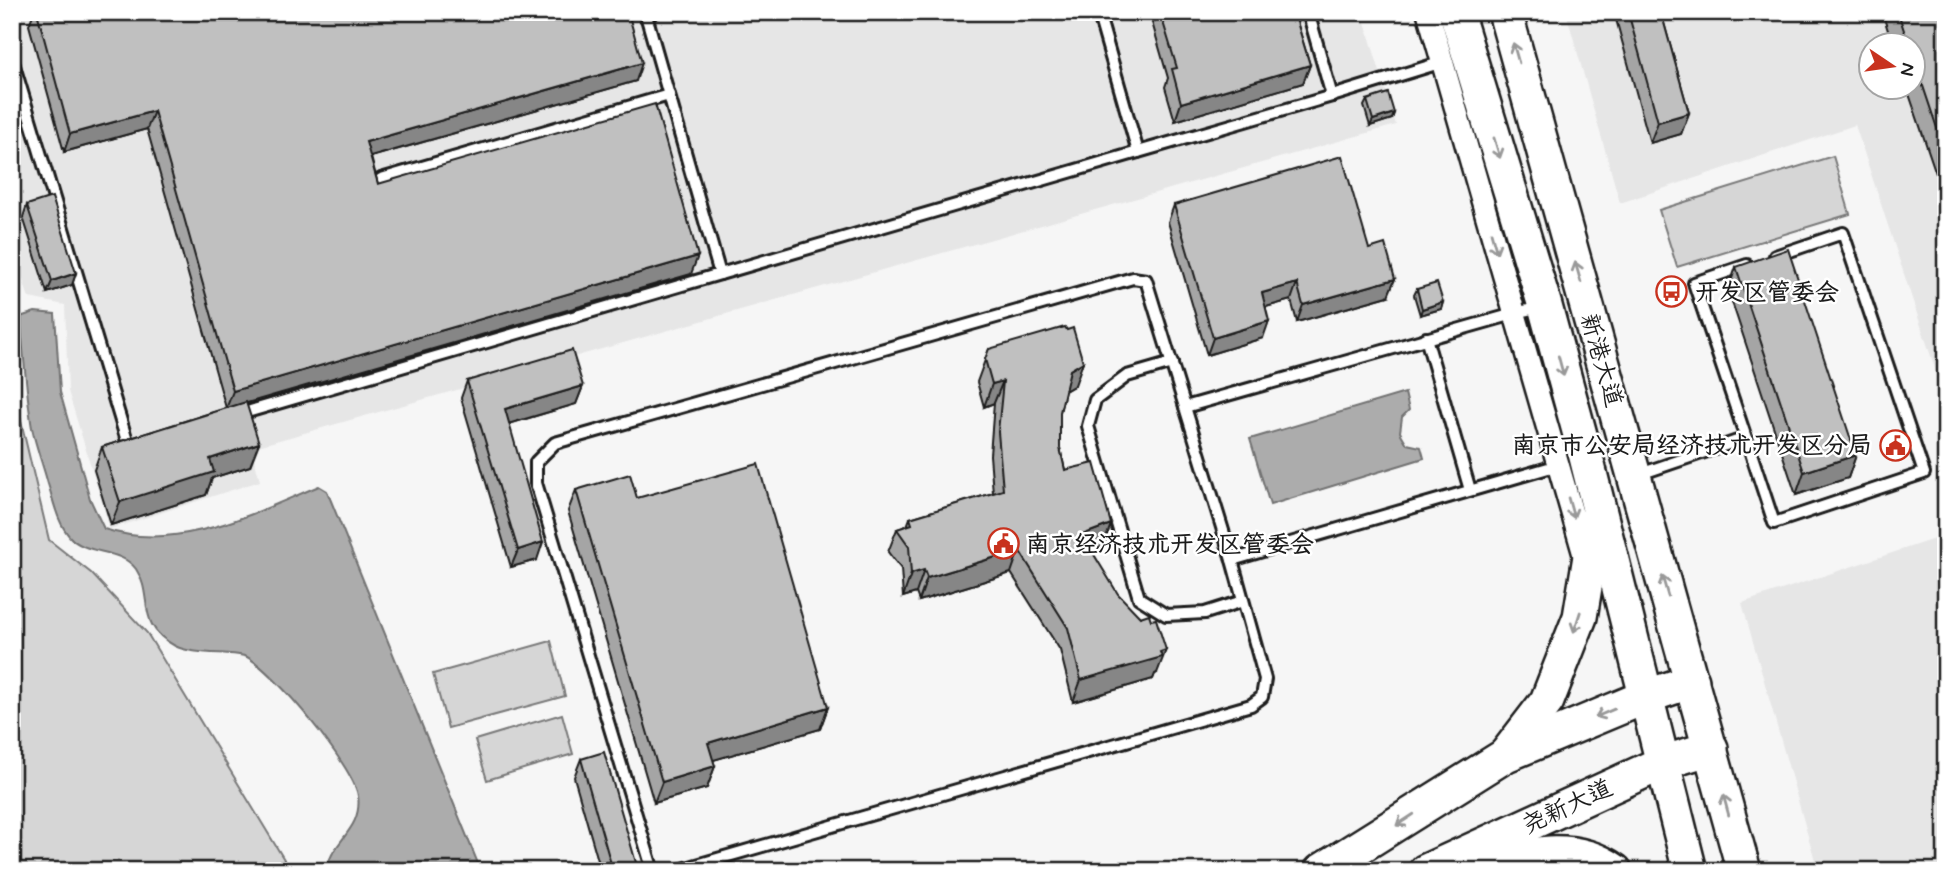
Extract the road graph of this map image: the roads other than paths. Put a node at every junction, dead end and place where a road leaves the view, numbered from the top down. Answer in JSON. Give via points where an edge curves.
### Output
{"nodes":[{"id":1,"x":1098,"y":12,"type":"edge"},
{"id":2,"x":1308,"y":12,"type":"edge"},
{"id":3,"x":1428,"y":12,"type":"edge"},
{"id":4,"x":1456,"y":12,"type":"edge"},
{"id":5,"x":1505,"y":12,"type":"edge"},
{"id":6,"x":649,"y":13,"type":"edge"},
{"id":7,"x":1455,"y":58,"type":"junction"},
{"id":8,"x":12,"y":59,"type":"edge"},
{"id":9,"x":669,"y":95,"type":"junction"},
{"id":10,"x":1332,"y":96,"type":"junction"},
{"id":11,"x":1138,"y":152,"type":"junction"},
{"id":12,"x":381,"y":179,"type":"dead end"},
{"id":13,"x":1768,"y":258,"type":"edge"},
{"id":14,"x":1756,"y":262,"type":"edge"},
{"id":15,"x":720,"y":274,"type":"junction"},
{"id":16,"x":1530,"y":310,"type":"junction"},
{"id":17,"x":1426,"y":338,"type":"junction"},
{"id":18,"x":1172,"y":363,"type":"junction"},
{"id":19,"x":1185,"y":407,"type":"junction"},
{"id":20,"x":247,"y":412,"type":"edge"},
{"id":21,"x":1746,"y":438,"type":"junction"},
{"id":22,"x":127,"y":441,"type":"edge"},
{"id":23,"x":1572,"y":461,"type":"junction"},
{"id":24,"x":1634,"y":476,"type":"junction"},
{"id":25,"x":1469,"y":490,"type":"junction"},
{"id":26,"x":1598,"y":507,"type":"junction"},
{"id":27,"x":1232,"y":560,"type":"junction"},
{"id":28,"x":1588,"y":567,"type":"junction"},
{"id":29,"x":1243,"y":601,"type":"junction"},
{"id":30,"x":1692,"y":681,"type":"junction"},
{"id":31,"x":1645,"y":697,"type":"junction"},
{"id":32,"x":1711,"y":748,"type":"junction"},
{"id":33,"x":1506,"y":755,"type":"junction"},
{"id":34,"x":1662,"y":763,"type":"junction"},
{"id":35,"x":653,"y":871,"type":"edge"},
{"id":36,"x":677,"y":871,"type":"edge"},
{"id":37,"x":1321,"y":871,"type":"edge"},
{"id":38,"x":1426,"y":871,"type":"edge"},
{"id":39,"x":1471,"y":871,"type":"edge"},
{"id":40,"x":1615,"y":871,"type":"edge"},
{"id":41,"x":1690,"y":871,"type":"edge"},
{"id":42,"x":1744,"y":871,"type":"edge"}],
"edges":[{"from":1,"to":11,"type":"lane"},
{"from":2,"to":10,"type":"lane"},
{"from":3,"to":7,"type":"street"},
{"from":4,"to":7,"type":"main road","name":"新港大道"},
{"from":24,"to":5,"type":"main road","name":"新港大道","one_way":true},
{"from":6,"to":9,"type":"lane"},
{"from":7,"to":10,"type":"lane"},
{"from":7,"to":16,"type":"main road","name":"新港大道","one_way":true},
{"from":8,"to":22,"type":"lane"},
{"from":9,"to":12,"type":"lane"},
{"from":9,"to":15,"type":"lane"},
{"from":10,"to":11,"type":"lane"},
{"from":11,"to":15,"type":"lane"},
{"from":13,"to":21,"type":"lane","via":[[1843,233],[1924,473],[1774,523]]},
{"from":14,"to":21,"type":"lane","via":[[1694,284]]},
{"from":15,"to":20,"type":"lane"},
{"from":16,"to":17,"type":"lane"},
{"from":16,"to":23,"type":"main road","name":"新港大道","one_way":true},
{"from":17,"to":19,"type":"lane"},
{"from":17,"to":25,"type":"lane"},
{"from":18,"to":19,"type":"lane"},
{"from":18,"to":29,"type":"lane","via":[[1127,376],[1095,400],[1088,426],[1135,585],[1139,598],[1166,615],[1205,613]]},
{"from":18,"to":35,"type":"lane","via":[[1146,280],[1133,278],[555,443],[536,462],[536,483]]},
{"from":19,"to":27,"type":"lane"},
{"from":21,"to":24,"type":"lane"},
{"from":23,"to":25,"type":"lane"},
{"from":23,"to":26,"type":"main road","name":"新港大道"},
{"from":23,"to":28,"type":"street","one_way":true},
{"from":30,"to":24,"type":"main road","name":"新港大道","one_way":true},
{"from":25,"to":27,"type":"lane"},
{"from":26,"to":28,"type":"main road"},
{"from":26,"to":31,"type":"main road","name":"新港大道"},
{"from":27,"to":29,"type":"lane"},
{"from":28,"to":33,"type":"main road","one_way":true,"via":[[1580,617],[1547,701]]},
{"from":29,"to":36,"type":"lane","via":[[1265,679],[1262,696],[1251,705]]},
{"from":30,"to":31,"type":"main road"},
{"from":30,"to":32,"type":"main road","name":"新港大道"},
{"from":31,"to":33,"type":"main road","one_way":true},
{"from":31,"to":34,"type":"main road","name":"新港大道"},
{"from":32,"to":34,"type":"main road","name":"尧新大道"},
{"from":42,"to":32,"type":"main road","name":"新港大道","one_way":true},
{"from":33,"to":37,"type":"main road","one_way":true},
{"from":34,"to":38,"type":"main road","name":"尧新大道"},
{"from":34,"to":41,"type":"main road","name":"新港大道"},
{"from":39,"to":40,"type":"main road","name":"尧新大道","via":[[1532,852],[1597,858]]}]}
